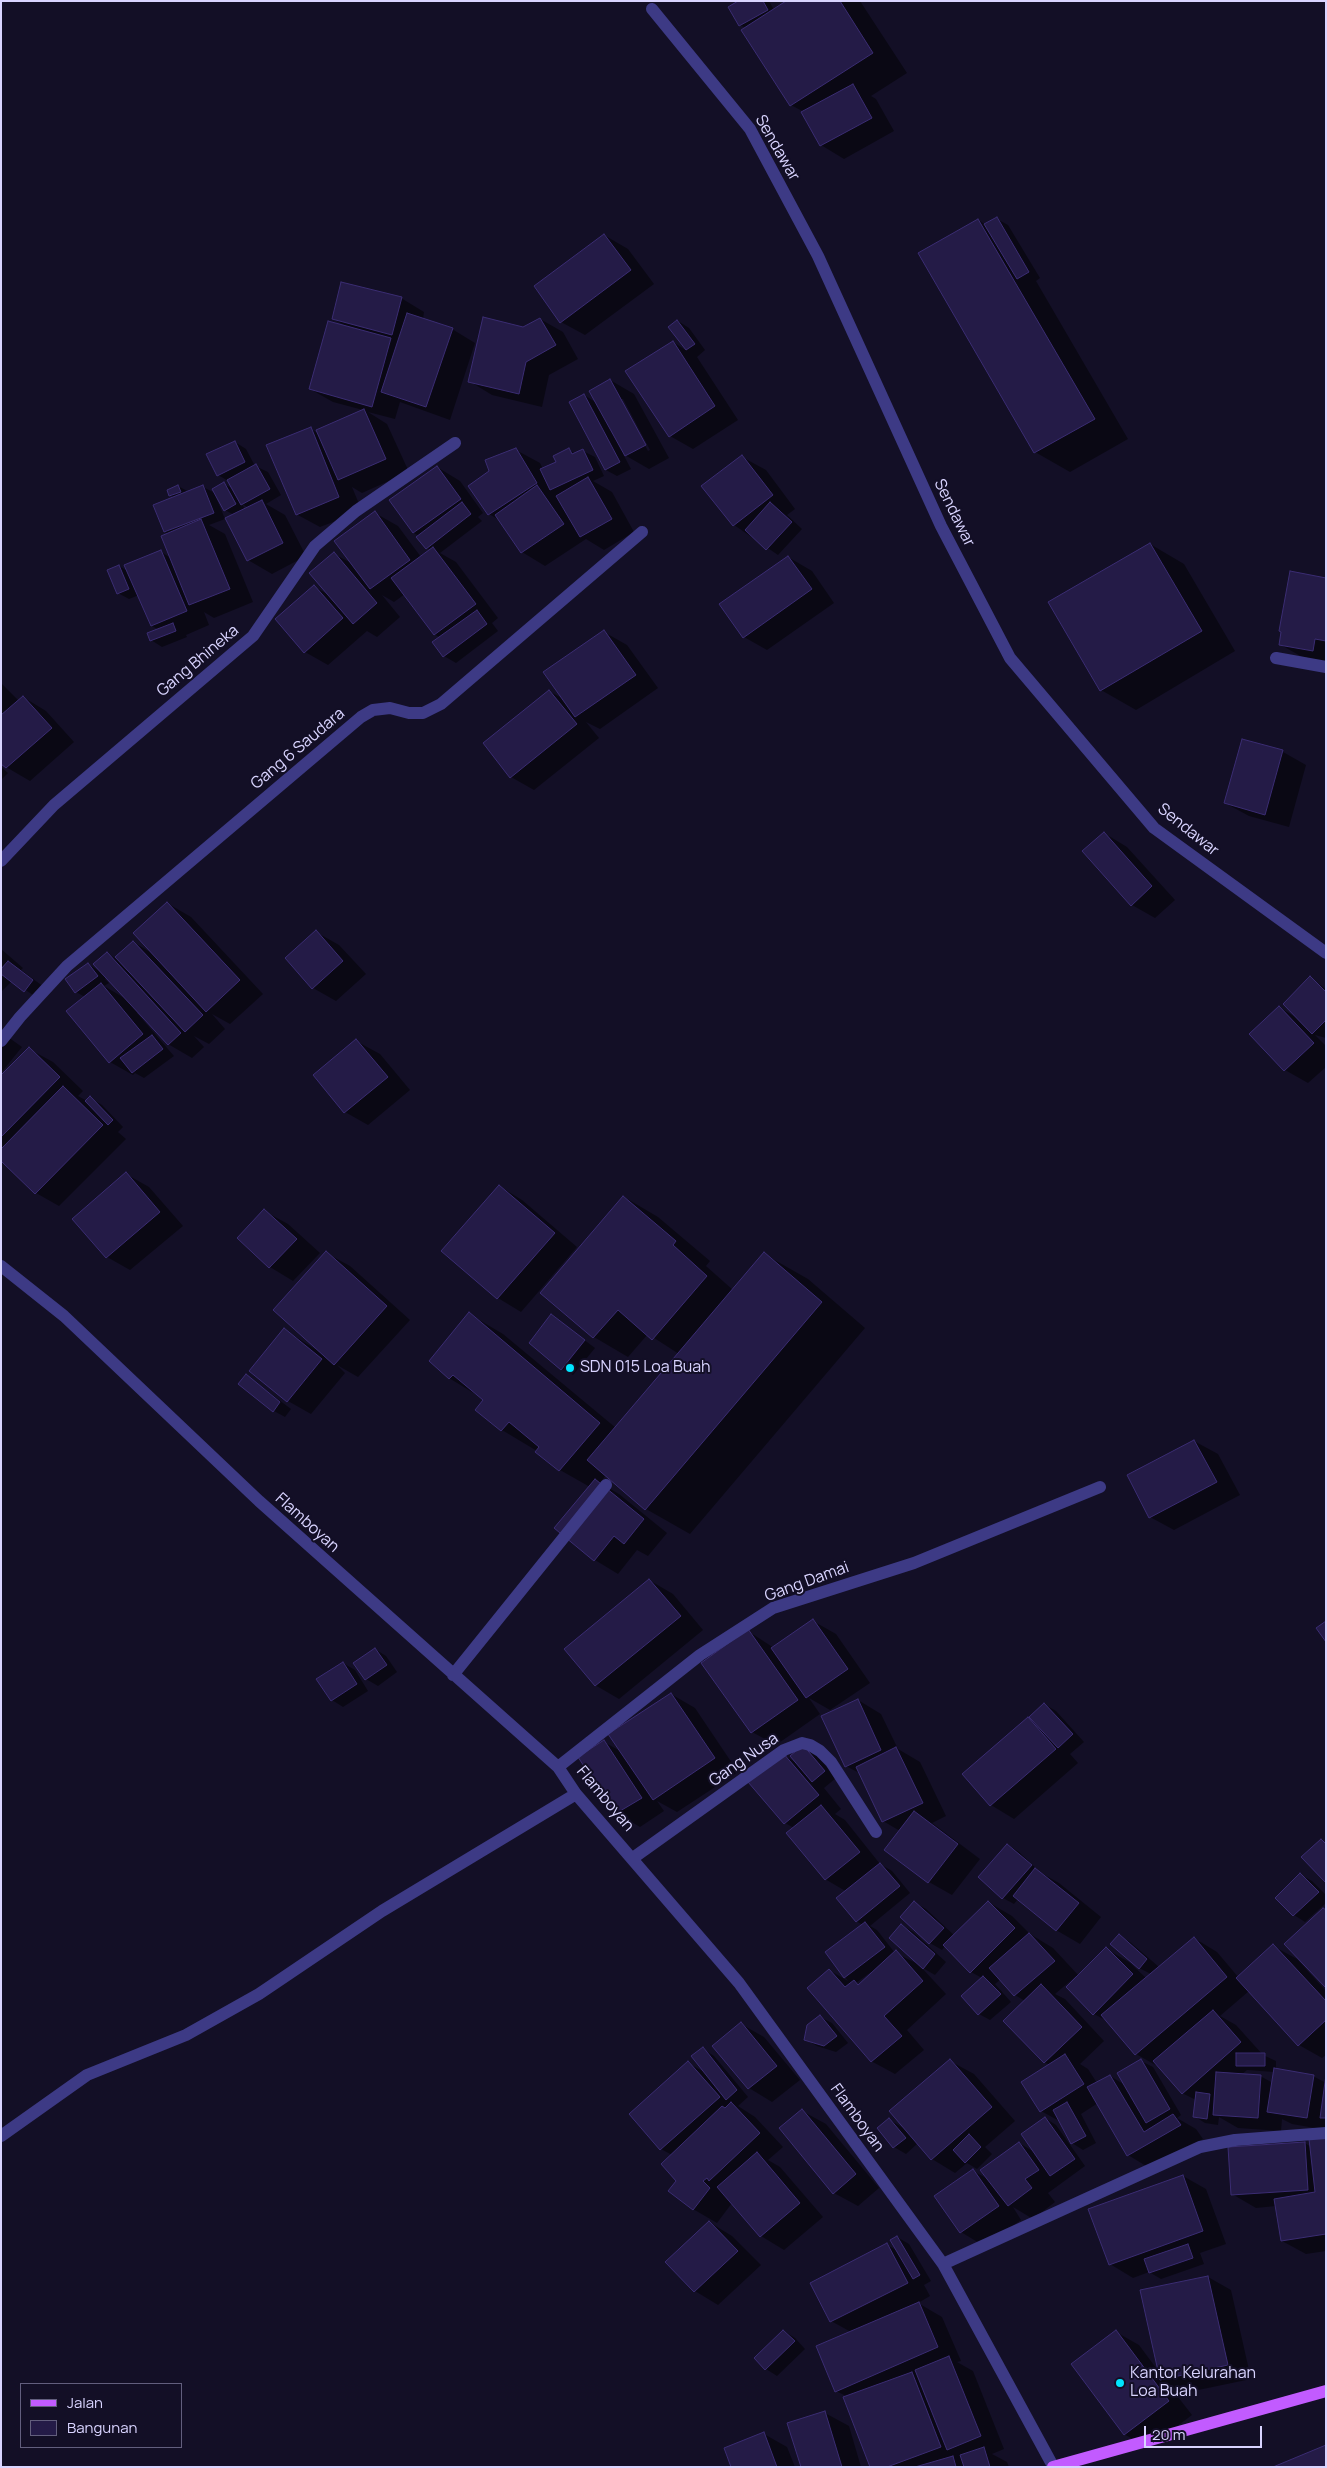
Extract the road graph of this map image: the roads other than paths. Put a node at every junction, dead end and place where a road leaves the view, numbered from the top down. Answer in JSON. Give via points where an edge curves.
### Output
{"nodes":[{"id":1,"x":652,"y":9,"type":"dead end"},
{"id":2,"x":455,"y":443,"type":"dead end"},
{"id":3,"x":642,"y":532,"type":"dead end"},
{"id":4,"x":1276,"y":658,"type":"dead end"},
{"id":5,"x":1326,"y":667,"type":"edge"},
{"id":6,"x":1,"y":861,"type":"edge"},
{"id":7,"x":1326,"y":953,"type":"edge"},
{"id":8,"x":1,"y":1041,"type":"edge"},
{"id":9,"x":1,"y":1266,"type":"edge"},
{"id":10,"x":606,"y":1485,"type":"dead end"},
{"id":11,"x":1100,"y":1487,"type":"dead end"},
{"id":12,"x":453,"y":1675,"type":"junction"},
{"id":13,"x":558,"y":1767,"type":"junction"},
{"id":14,"x":576,"y":1794,"type":"junction"},
{"id":15,"x":876,"y":1832,"type":"dead end"},
{"id":16,"x":633,"y":1858,"type":"junction"},
{"id":17,"x":1326,"y":2133,"type":"edge"},
{"id":18,"x":1,"y":2136,"type":"edge"},
{"id":19,"x":943,"y":2264,"type":"junction"},
{"id":20,"x":1326,"y":2391,"type":"edge"},
{"id":21,"x":1053,"y":2466,"type":"edge"}],
"edges":[{"from":1,"to":7,"type":"street","name":"Sendawar","via":[[750,129],[818,256],[941,526],[1010,658],[1154,828]]},
{"from":2,"to":6,"type":"street","name":"Gang Bhineka","via":[[356,511],[315,546],[253,636],[54,805]]},
{"from":3,"to":8,"type":"street","name":"Gang 6 Saudara","via":[[441,704],[423,712],[409,713],[390,708],[373,710],[361,717],[67,966]]},
{"from":4,"to":5,"type":"street"},
{"from":9,"to":12,"type":"street","name":"Flamboyan","via":[[64,1316],[259,1501]]},
{"from":10,"to":12,"type":"street"},
{"from":11,"to":13,"type":"street","name":"Gang Damai","via":[[914,1563],[773,1608],[700,1655]]},
{"from":12,"to":13,"type":"street","name":"Flamboyan"},
{"from":13,"to":14,"type":"street","name":"Flamboyan"},
{"from":14,"to":16,"type":"street","name":"Flamboyan"},
{"from":14,"to":18,"type":"street","via":[[382,1911],[259,1994],[186,2035],[87,2075]]},
{"from":15,"to":16,"type":"street","name":"Gang Nusa","via":[[831,1762],[820,1751],[802,1743],[784,1750]]},
{"from":16,"to":19,"type":"street","name":"Flamboyan","via":[[739,1983]]},
{"from":17,"to":19,"type":"street","via":[[1235,2140],[1200,2147]]},
{"from":19,"to":21,"type":"street","name":"Flamboyan"},
{"from":20,"to":21,"type":"main road"}]}
